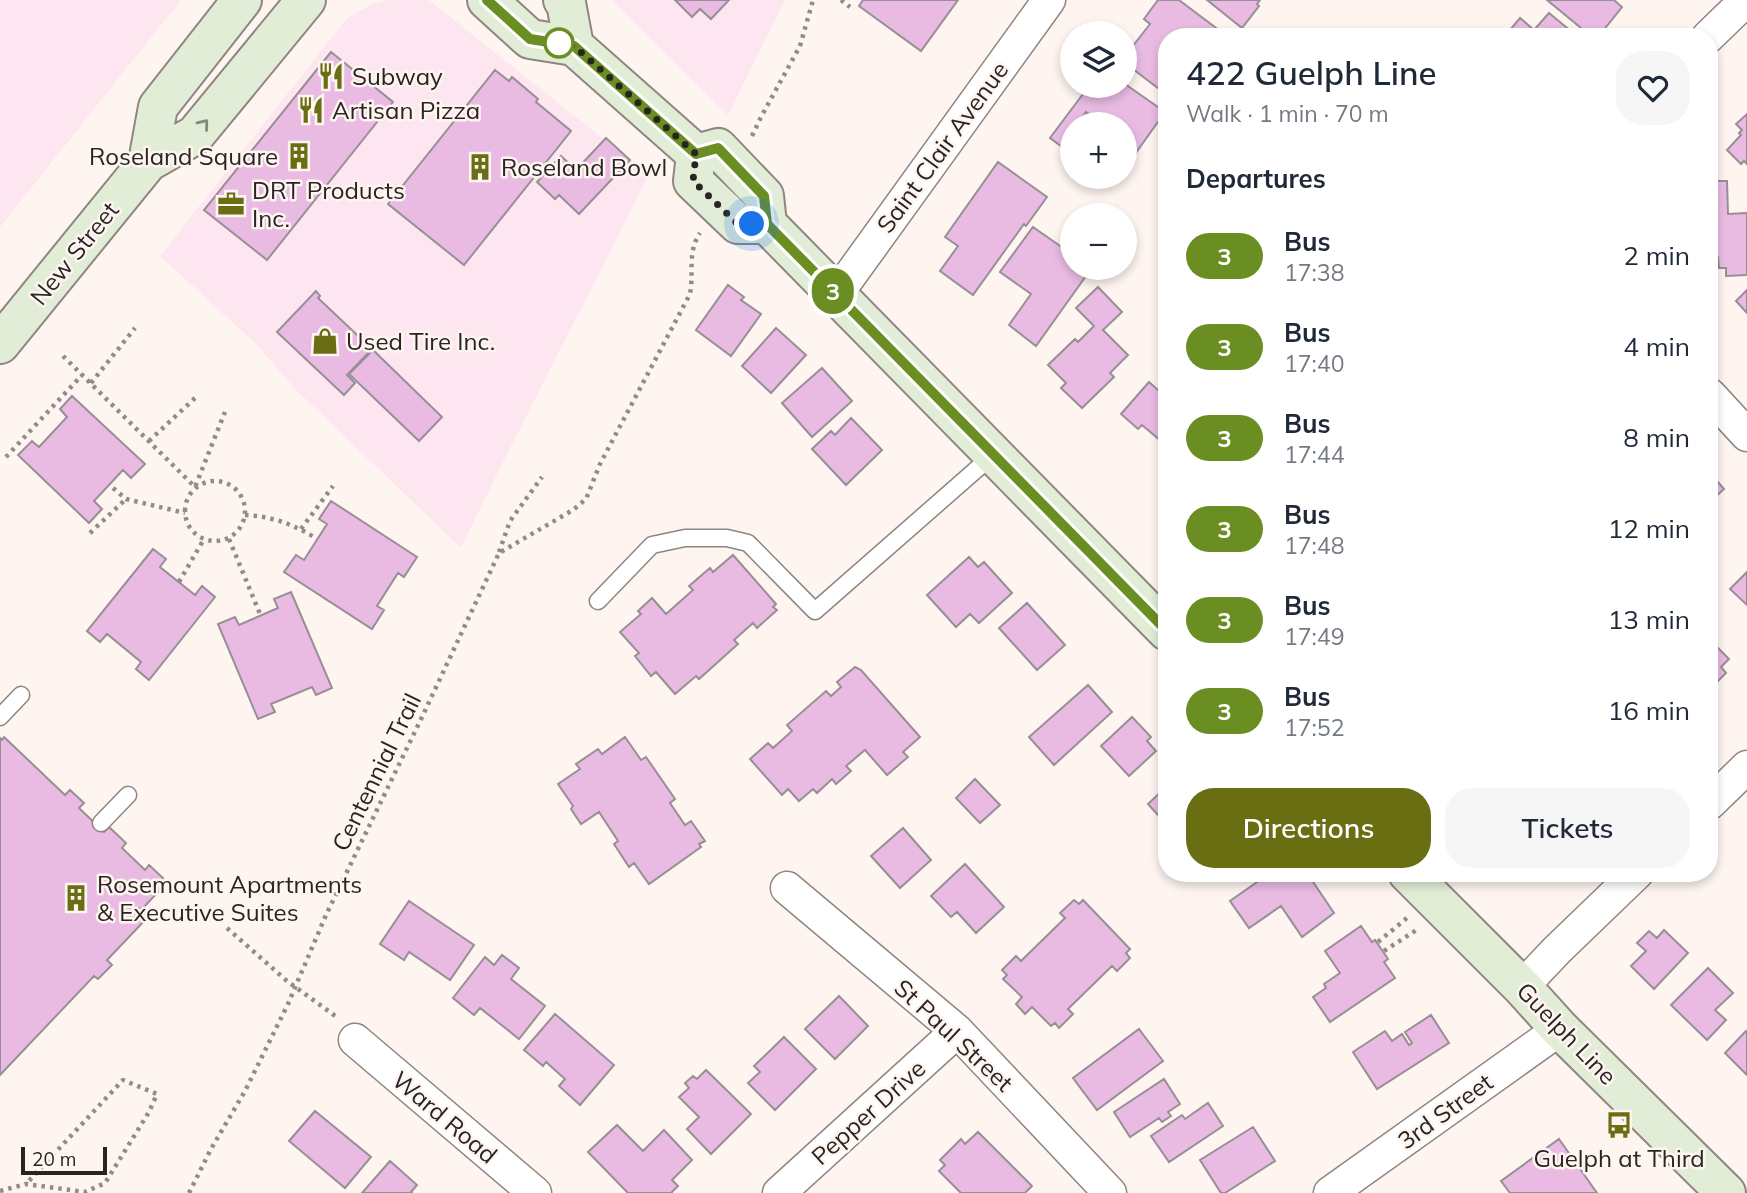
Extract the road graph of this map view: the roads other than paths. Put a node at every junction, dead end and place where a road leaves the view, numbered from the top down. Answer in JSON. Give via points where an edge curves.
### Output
{"nodes":[{"id":1,"x":242,"y":0,"type":"edge"},
{"id":2,"x":306,"y":0,"type":"edge"},
{"id":3,"x":487,"y":0,"type":"edge"},
{"id":4,"x":563,"y":0,"type":"edge"},
{"id":5,"x":1049,"y":0,"type":"edge"},
{"id":6,"x":1747,"y":1,"type":"edge"},
{"id":7,"x":1717,"y":28,"type":"edge"},
{"id":8,"x":574,"y":46,"type":"junction"},
{"id":9,"x":148,"y":162,"type":"junction"},
{"id":10,"x":836,"y":295,"type":"junction"},
{"id":11,"x":0,"y":344,"type":"edge"},
{"id":12,"x":1718,"y":404,"type":"edge"},
{"id":13,"x":1747,"y":435,"type":"edge"},
{"id":14,"x":994,"y":454,"type":"junction"},
{"id":15,"x":598,"y":601,"type":"dead end"},
{"id":16,"x":1158,"y":622,"type":"edge"},
{"id":17,"x":21,"y":695,"type":"dead end"},
{"id":18,"x":0,"y":717,"type":"edge"},
{"id":19,"x":1747,"y":767,"type":"edge"},
{"id":20,"x":1718,"y":795,"type":"edge"},
{"id":21,"x":128,"y":796,"type":"dead end"},
{"id":22,"x":101,"y":823,"type":"dead end"},
{"id":23,"x":1417,"y":882,"type":"edge"},
{"id":24,"x":1628,"y":882,"type":"edge"},
{"id":25,"x":787,"y":888,"type":"dead end"},
{"id":26,"x":1522,"y":987,"type":"junction"},
{"id":27,"x":1560,"y":1029,"type":"junction"},
{"id":28,"x":957,"y":1031,"type":"junction"},
{"id":29,"x":355,"y":1040,"type":"road end"},
{"id":30,"x":536,"y":1193,"type":"edge"},
{"id":31,"x":779,"y":1193,"type":"edge"},
{"id":32,"x":1110,"y":1193,"type":"edge"},
{"id":33,"x":1330,"y":1193,"type":"edge"},
{"id":34,"x":1726,"y":1193,"type":"edge"}],
"edges":[{"from":1,"to":9,"type":"main road","name":"New Street","via":[[158,107]]},
{"from":9,"to":2,"type":"main road","name":"New Street","one_way":true,"via":[[195,135]]},
{"from":3,"to":8,"type":"main road","via":[[530,39]]},
{"from":4,"to":8,"type":"main road"},
{"from":5,"to":10,"type":"street","name":"Saint Clair Avenue"},
{"from":6,"to":7,"type":"street"},
{"from":8,"to":10,"type":"main road","via":[[696,154],[693,181],[738,224],[767,224]]},
{"from":9,"to":11,"type":"main road","name":"New Street"},
{"from":10,"to":14,"type":"main road"},
{"from":12,"to":13,"type":"street"},
{"from":14,"to":15,"type":"lane","via":[[815,611],[748,543],[727,538],[685,538],[652,545]]},
{"from":14,"to":16,"type":"main road"},
{"from":17,"to":18,"type":"lane"},
{"from":19,"to":20,"type":"street"},
{"from":21,"to":22,"type":"lane"},
{"from":23,"to":26,"type":"main road","name":"Guelph Line"},
{"from":24,"to":26,"type":"street"},
{"from":25,"to":28,"type":"street","name":"St Paul Street"},
{"from":26,"to":27,"type":"main road","name":"Guelph Line"},
{"from":27,"to":33,"type":"street","name":"3rd Street"},
{"from":27,"to":34,"type":"main road","name":"Guelph Line"},
{"from":28,"to":31,"type":"street","name":"Pepper Drive"},
{"from":28,"to":32,"type":"street","name":"St Paul Street"},
{"from":29,"to":30,"type":"street","name":"Ward Road"}]}
